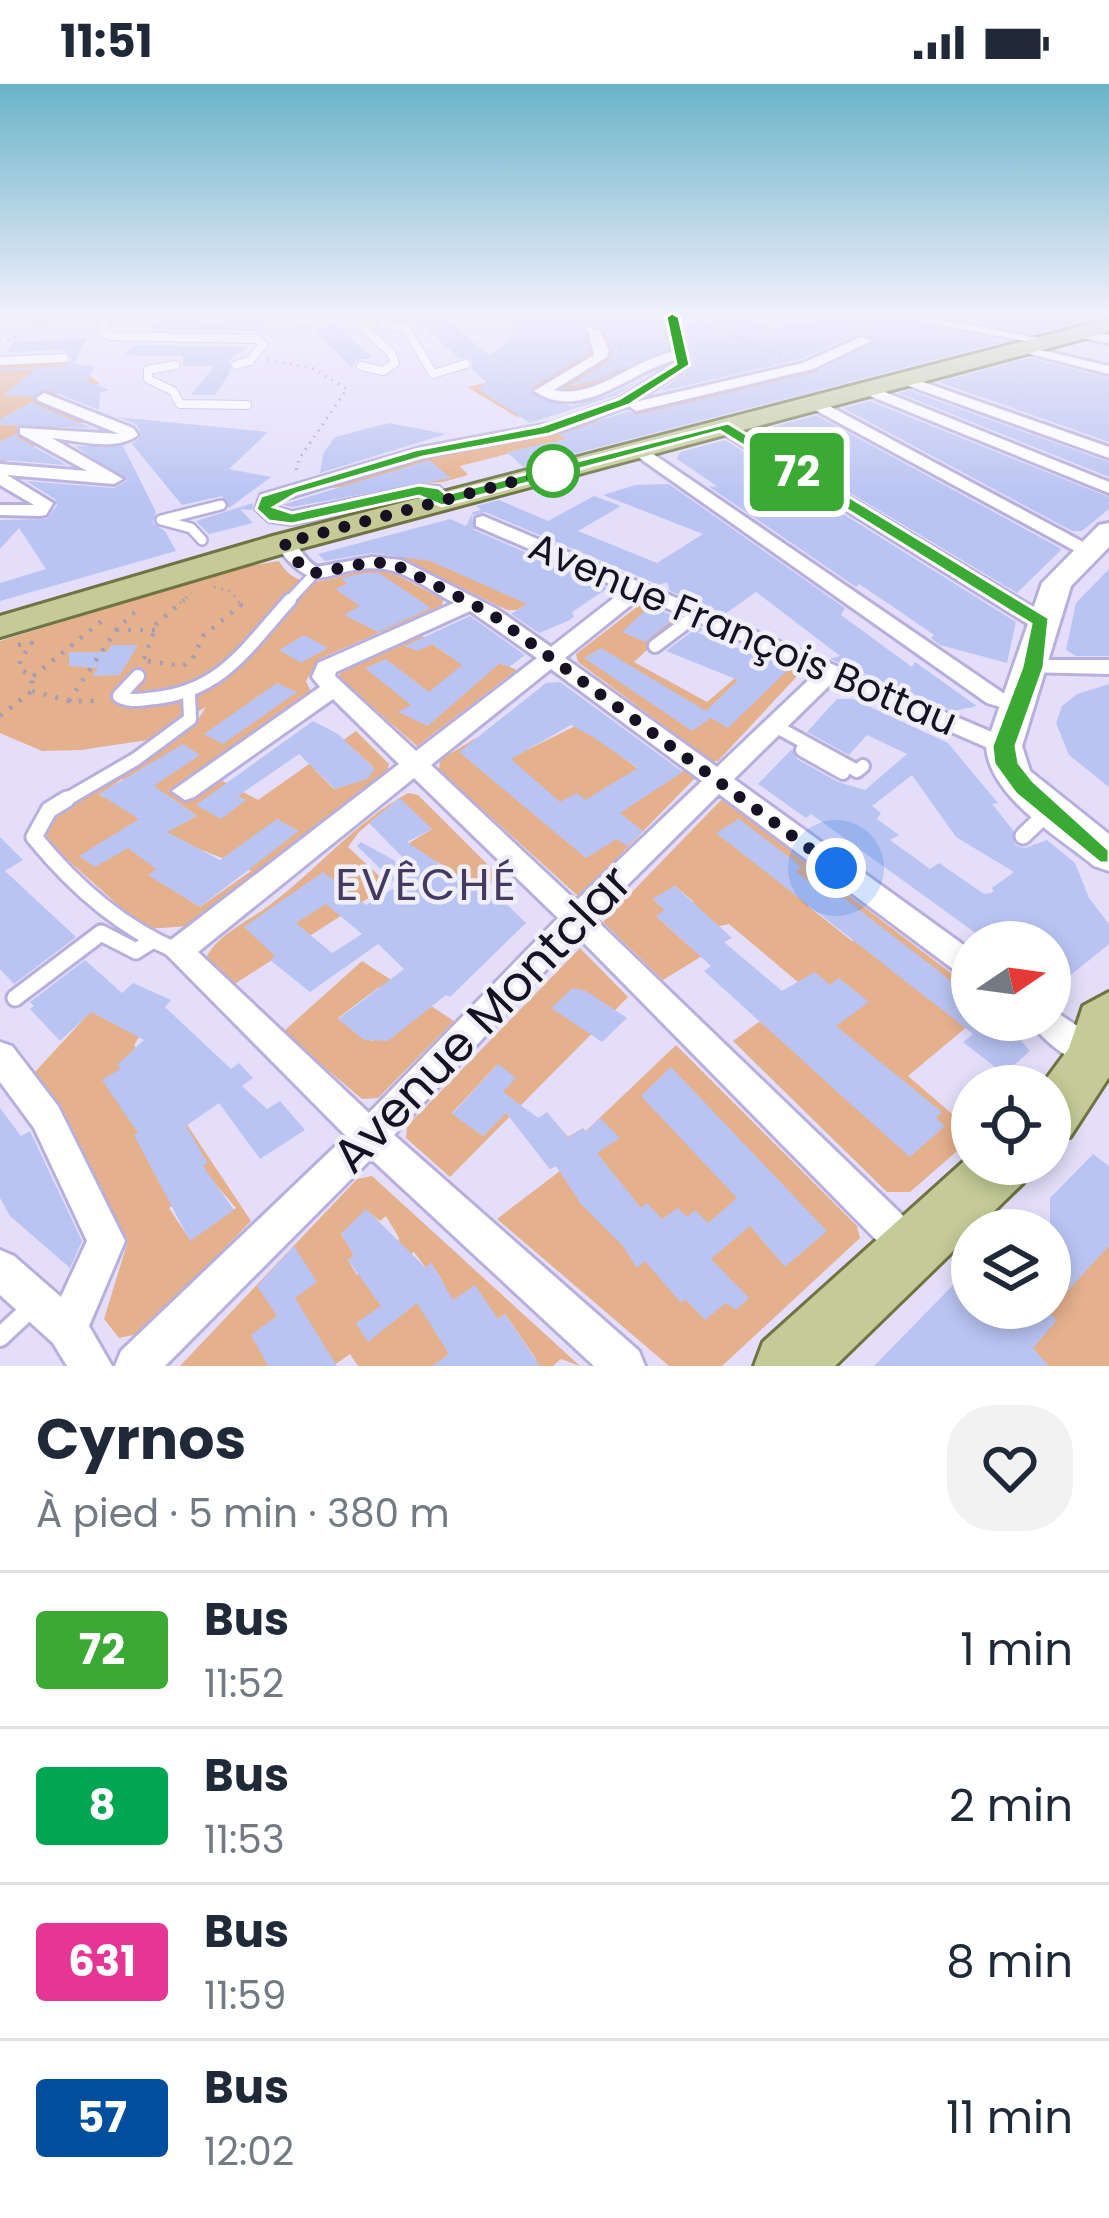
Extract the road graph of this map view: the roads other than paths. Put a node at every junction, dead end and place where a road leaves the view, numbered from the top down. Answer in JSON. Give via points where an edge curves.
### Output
{"nodes":[{"id":1,"x":148,"y":377,"type":"edge"},
{"id":2,"x":569,"y":377,"type":"edge"},
{"id":3,"x":619,"y":377,"type":"edge"},
{"id":4,"x":664,"y":377,"type":"edge"},
{"id":5,"x":756,"y":377,"type":"edge"},
{"id":6,"x":911,"y":377,"type":"edge"},
{"id":7,"x":903,"y":379,"type":"junction"},
{"id":8,"x":865,"y":389,"type":"junction"},
{"id":9,"x":44,"y":398,"type":"dead end"},
{"id":10,"x":813,"y":403,"type":"junction"},
{"id":11,"x":248,"y":405,"type":"dead end"},
{"id":12,"x":604,"y":410,"type":"junction"},
{"id":13,"x":722,"y":426,"type":"junction"},
{"id":14,"x":637,"y":448,"type":"junction"},
{"id":15,"x":1109,"y":453,"type":"edge"},
{"id":16,"x":0,"y":469,"type":"edge"},
{"id":17,"x":0,"y":478,"type":"edge"},
{"id":18,"x":1109,"y":488,"type":"edge"},
{"id":19,"x":442,"y":500,"type":"junction"},
{"id":20,"x":221,"y":505,"type":"dead end"},
{"id":21,"x":0,"y":510,"type":"edge"},
{"id":22,"x":483,"y":522,"type":"dead end"},
{"id":23,"x":202,"y":540,"type":"dead end"},
{"id":24,"x":1097,"y":540,"type":"edge"},
{"id":25,"x":284,"y":543,"type":"junction"},
{"id":26,"x":315,"y":573,"type":"junction"},
{"id":27,"x":636,"y":591,"type":"junction"},
{"id":28,"x":470,"y":603,"type":"junction"},
{"id":29,"x":695,"y":616,"type":"junction"},
{"id":30,"x":1041,"y":622,"type":"junction"},
{"id":31,"x":0,"y":627,"type":"edge"},
{"id":32,"x":656,"y":646,"type":"dead end"},
{"id":33,"x":555,"y":658,"type":"junction"},
{"id":34,"x":1033,"y":667,"type":"junction"},
{"id":35,"x":1109,"y":667,"type":"edge"},
{"id":36,"x":830,"y":673,"type":"junction"},
{"id":37,"x":138,"y":676,"type":"road end"},
{"id":38,"x":332,"y":689,"type":"junction"},
{"id":39,"x":189,"y":694,"type":"junction"},
{"id":40,"x":1020,"y":706,"type":"junction"},
{"id":41,"x":772,"y":729,"type":"junction"},
{"id":42,"x":1004,"y":746,"type":"junction"},
{"id":43,"x":415,"y":765,"type":"junction"},
{"id":44,"x":863,"y":766,"type":"dead end"},
{"id":45,"x":843,"y":773,"type":"dead end"},
{"id":46,"x":718,"y":782,"type":"junction"},
{"id":47,"x":185,"y":791,"type":"dead end"},
{"id":48,"x":1050,"y":808,"type":"junction"},
{"id":49,"x":1023,"y":836,"type":"dead end"},
{"id":50,"x":1109,"y":856,"type":"edge"},
{"id":51,"x":576,"y":918,"type":"junction"},
{"id":52,"x":164,"y":946,"type":"junction"},
{"id":53,"x":951,"y":952,"type":"edge"},
{"id":54,"x":15,"y":998,"type":"dead end"},
{"id":55,"x":1071,"y":1028,"type":"edge"},
{"id":56,"x":1104,"y":1039,"type":"edge"},
{"id":57,"x":0,"y":1055,"type":"edge"},
{"id":58,"x":1071,"y":1088,"type":"edge"},
{"id":59,"x":370,"y":1136,"type":"junction"},
{"id":60,"x":979,"y":1185,"type":"edge"},
{"id":61,"x":910,"y":1248,"type":"junction"},
{"id":62,"x":0,"y":1269,"type":"edge"},
{"id":63,"x":52,"y":1316,"type":"junction"},
{"id":64,"x":0,"y":1336,"type":"edge"},
{"id":65,"x":91,"y":1366,"type":"edge"},
{"id":66,"x":136,"y":1366,"type":"edge"},
{"id":67,"x":624,"y":1366,"type":"edge"},
{"id":68,"x":788,"y":1366,"type":"edge"}],
"edges":[{"from":1,"to":11,"type":"lane","via":[[180,404]]},
{"from":2,"to":3,"type":"street","via":[[542,392],[580,397]]},
{"from":4,"to":12,"type":"street"},
{"from":5,"to":12,"type":"street"},
{"from":6,"to":7,"type":"main road"},
{"from":7,"to":8,"type":"main road"},
{"from":7,"to":15,"type":"street"},
{"from":8,"to":10,"type":"main road"},
{"from":8,"to":18,"type":"street"},
{"from":9,"to":16,"type":"street","via":[[127,431],[119,440],[26,431],[114,479]]},
{"from":10,"to":13,"type":"main road"},
{"from":10,"to":24,"type":"street"},
{"from":12,"to":19,"type":"street","via":[[420,453],[290,491],[267,500],[265,509],[292,518],[419,490]]},
{"from":13,"to":14,"type":"main road"},
{"from":13,"to":30,"type":"street"},
{"from":14,"to":19,"type":"main road"},
{"from":14,"to":40,"type":"street","via":[[995,698]]},
{"from":17,"to":21,"type":"street","via":[[44,503],[40,511]]},
{"from":19,"to":25,"type":"main road"},
{"from":20,"to":23,"type":"lane","via":[[161,520]]},
{"from":22,"to":27,"type":"street","name":"Avenue François Bottau"},
{"from":24,"to":30,"type":"street","via":[[1057,583]]},
{"from":25,"to":26,"type":"street"},
{"from":25,"to":31,"type":"main road"},
{"from":26,"to":28,"type":"street","via":[[384,562]]},
{"from":26,"to":39,"type":"lane","via":[[217,680]]},
{"from":27,"to":29,"type":"street","name":"Avenue François Bottau"},
{"from":27,"to":33,"type":"street"},
{"from":28,"to":33,"type":"street"},
{"from":28,"to":38,"type":"street","via":[[326,668],[322,677]]},
{"from":29,"to":32,"type":"lane"},
{"from":29,"to":36,"type":"street","name":"Avenue François Bottau"},
{"from":30,"to":34,"type":"street"},
{"from":33,"to":43,"type":"street"},
{"from":33,"to":46,"type":"street"},
{"from":34,"to":35,"type":"street"},
{"from":34,"to":40,"type":"street"},
{"from":36,"to":41,"type":"street","name":"Avenue Montclar"},
{"from":36,"to":42,"type":"street","name":"Avenue François Bottau"},
{"from":37,"to":39,"type":"lane","via":[[119,696]]},
{"from":38,"to":43,"type":"street"},
{"from":38,"to":47,"type":"street"},
{"from":39,"to":52,"type":"lane","via":[[190,718],[49,810],[34,837],[52,861]]},
{"from":40,"to":42,"type":"street"},
{"from":41,"to":44,"type":"lane","via":[[857,771]]},
{"from":41,"to":45,"type":"lane"},
{"from":41,"to":46,"type":"street","name":"Avenue Montclar"},
{"from":42,"to":48,"type":"street","via":[[1010,772]]},
{"from":43,"to":51,"type":"street"},
{"from":43,"to":52,"type":"street"},
{"from":46,"to":51,"type":"street","name":"Avenue Montclar"},
{"from":46,"to":53,"type":"street"},
{"from":48,"to":49,"type":"lane"},
{"from":48,"to":50,"type":"street"},
{"from":51,"to":59,"type":"street","name":"Avenue Montclar"},
{"from":51,"to":61,"type":"street"},
{"from":52,"to":54,"type":"lane","via":[[136,951],[100,933]]},
{"from":52,"to":59,"type":"street"},
{"from":55,"to":56,"type":"street"},
{"from":56,"to":58,"type":"main road"},
{"from":57,"to":63,"type":"street","via":[[46,1117],[106,1241]]},
{"from":59,"to":66,"type":"street","name":"Avenue Montclar"},
{"from":59,"to":67,"type":"street"},
{"from":60,"to":61,"type":"main road"},
{"from":61,"to":68,"type":"main road"},
{"from":62,"to":63,"type":"street"},
{"from":63,"to":64,"type":"lane"},
{"from":63,"to":65,"type":"street"}]}
